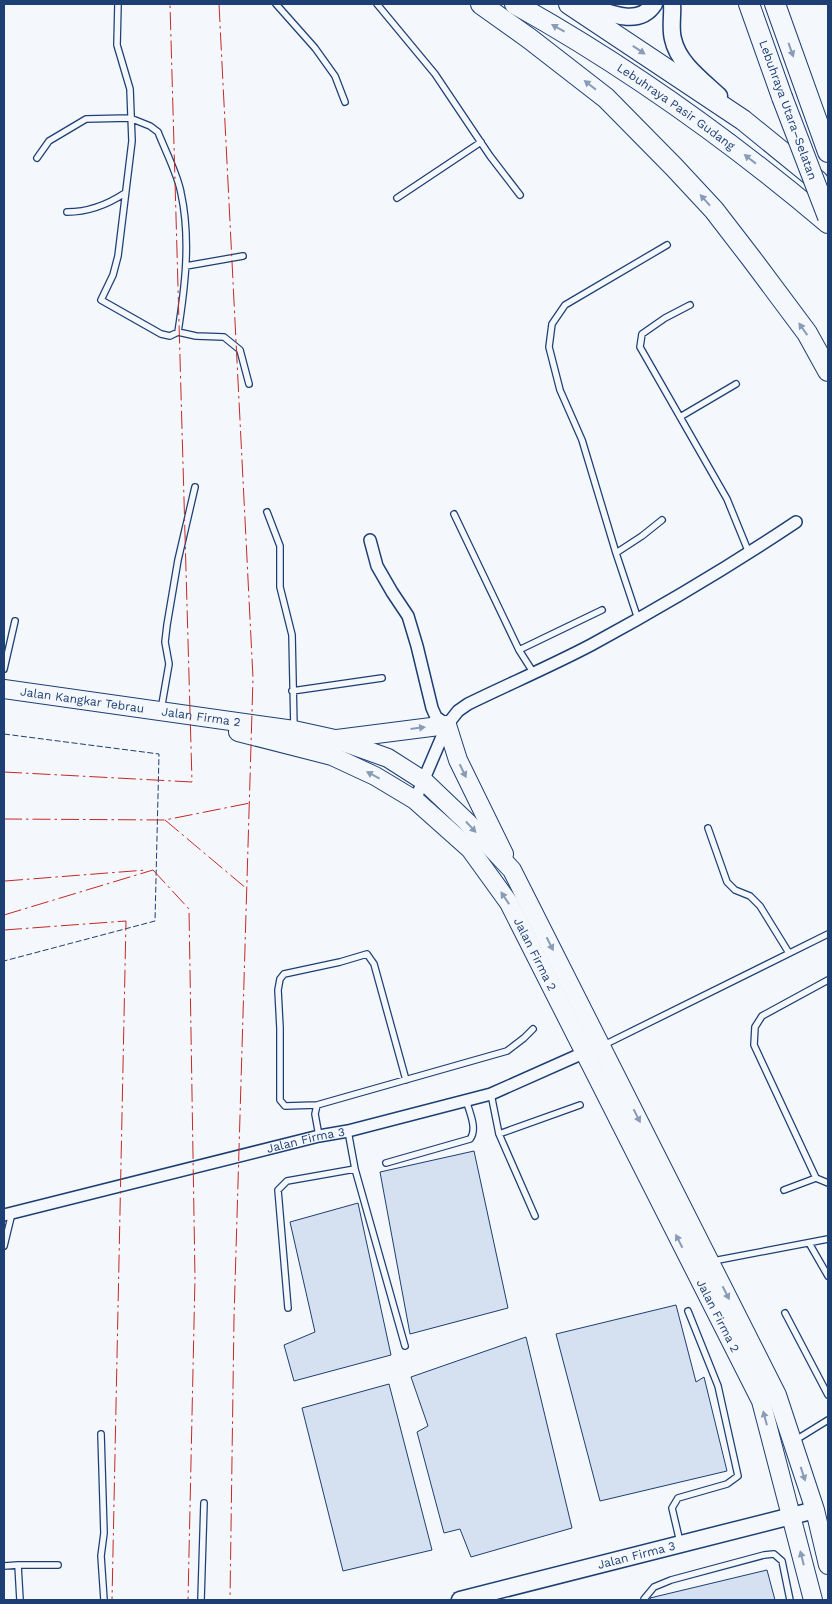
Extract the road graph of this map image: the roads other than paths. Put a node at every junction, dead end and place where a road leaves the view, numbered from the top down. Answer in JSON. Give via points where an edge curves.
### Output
{"nodes":[{"id":1,"x":118,"y":4,"type":"edge"},
{"id":2,"x":276,"y":4,"type":"edge"},
{"id":3,"x":377,"y":4,"type":"edge"},
{"id":4,"x":481,"y":4,"type":"edge"},
{"id":5,"x":515,"y":4,"type":"edge"},
{"id":6,"x":570,"y":4,"type":"edge"},
{"id":7,"x":583,"y":4,"type":"edge"},
{"id":8,"x":654,"y":4,"type":"edge"},
{"id":9,"x":672,"y":4,"type":"edge"},
{"id":10,"x":749,"y":4,"type":"edge"},
{"id":11,"x":775,"y":4,"type":"edge"},
{"id":12,"x":345,"y":102,"type":"dead end"},
{"id":13,"x":130,"y":118,"type":"junction"},
{"id":14,"x":743,"y":120,"type":"junction"},
{"id":15,"x":481,"y":142,"type":"junction"},
{"id":16,"x":828,"y":152,"type":"edge"},
{"id":17,"x":37,"y":158,"type":"dead end"},
{"id":18,"x":828,"y":190,"type":"edge"},
{"id":19,"x":125,"y":194,"type":"junction"},
{"id":20,"x":520,"y":195,"type":"dead end"},
{"id":21,"x":397,"y":198,"type":"dead end"},
{"id":22,"x":66,"y":212,"type":"dead end"},
{"id":23,"x":828,"y":217,"type":"edge"},
{"id":24,"x":828,"y":223,"type":"edge"},
{"id":25,"x":667,"y":245,"type":"dead end"},
{"id":26,"x":243,"y":256,"type":"dead end"},
{"id":27,"x":186,"y":266,"type":"junction"},
{"id":28,"x":690,"y":306,"type":"dead end"},
{"id":29,"x":178,"y":332,"type":"junction"},
{"id":30,"x":828,"y":371,"type":"edge"},
{"id":31,"x":250,"y":384,"type":"dead end"},
{"id":32,"x":736,"y":384,"type":"dead end"},
{"id":33,"x":680,"y":417,"type":"junction"},
{"id":34,"x":195,"y":487,"type":"dead end"},
{"id":35,"x":267,"y":512,"type":"dead end"},
{"id":36,"x":454,"y":514,"type":"dead end"},
{"id":37,"x":662,"y":520,"type":"dead end"},
{"id":38,"x":796,"y":522,"type":"dead end"},
{"id":39,"x":370,"y":540,"type":"dead end"},
{"id":40,"x":616,"y":553,"type":"junction"},
{"id":41,"x":749,"y":553,"type":"junction"},
{"id":42,"x":602,"y":610,"type":"dead end"},
{"id":43,"x":638,"y":619,"type":"junction"},
{"id":44,"x":15,"y":621,"type":"dead end"},
{"id":45,"x":519,"y":650,"type":"junction"},
{"id":46,"x":4,"y":669,"type":"edge"},
{"id":47,"x":533,"y":672,"type":"junction"},
{"id":48,"x":382,"y":678,"type":"dead end"},
{"id":49,"x":4,"y":689,"type":"edge"},
{"id":50,"x":292,"y":692,"type":"junction"},
{"id":51,"x":160,"y":712,"type":"junction"},
{"id":52,"x":446,"y":725,"type":"junction"},
{"id":53,"x":294,"y":738,"type":"junction"},
{"id":54,"x":336,"y":739,"type":"junction"},
{"id":55,"x":424,"y":781,"type":"junction"},
{"id":56,"x":415,"y":800,"type":"junction"},
{"id":57,"x":708,"y":828,"type":"dead end"},
{"id":58,"x":512,"y":870,"type":"junction"},
{"id":59,"x":828,"y":934,"type":"edge"},
{"id":60,"x":788,"y":954,"type":"junction"},
{"id":61,"x":828,"y":980,"type":"edge"},
{"id":62,"x":532,"y":1029,"type":"dead end"},
{"id":63,"x":602,"y":1046,"type":"junction"},
{"id":64,"x":584,"y":1053,"type":"junction"},
{"id":65,"x":406,"y":1080,"type":"junction"},
{"id":66,"x":491,"y":1094,"type":"junction"},
{"id":67,"x":466,"y":1100,"type":"junction"},
{"id":68,"x":316,"y":1105,"type":"junction"},
{"id":69,"x":580,"y":1105,"type":"dead end"},
{"id":70,"x":348,"y":1132,"type":"junction"},
{"id":71,"x":499,"y":1134,"type":"junction"},
{"id":72,"x":319,"y":1136,"type":"junction"},
{"id":73,"x":386,"y":1163,"type":"dead end"},
{"id":74,"x":355,"y":1168,"type":"junction"},
{"id":75,"x":816,"y":1178,"type":"junction"},
{"id":76,"x":828,"y":1183,"type":"edge"},
{"id":77,"x":784,"y":1190,"type":"dead end"},
{"id":78,"x":8,"y":1214,"type":"edge"},
{"id":79,"x":535,"y":1216,"type":"dead end"},
{"id":80,"x":828,"y":1239,"type":"edge"},
{"id":81,"x":809,"y":1243,"type":"junction"},
{"id":82,"x":4,"y":1246,"type":"edge"},
{"id":83,"x":710,"y":1262,"type":"junction"},
{"id":84,"x":828,"y":1276,"type":"edge"},
{"id":85,"x":288,"y":1308,"type":"dead end"},
{"id":86,"x":688,"y":1311,"type":"dead end"},
{"id":87,"x":785,"y":1313,"type":"dead end"},
{"id":88,"x":406,"y":1346,"type":"dead end"},
{"id":89,"x":828,"y":1395,"type":"edge"},
{"id":90,"x":828,"y":1420,"type":"edge"},
{"id":91,"x":101,"y":1434,"type":"dead end"},
{"id":92,"x":793,"y":1442,"type":"junction"},
{"id":93,"x":204,"y":1503,"type":"dead end"},
{"id":94,"x":815,"y":1510,"type":"junction"},
{"id":95,"x":791,"y":1516,"type":"junction"},
{"id":96,"x":680,"y":1544,"type":"junction"},
{"id":97,"x":827,"y":1556,"type":"edge"},
{"id":98,"x":58,"y":1564,"type":"dead end"},
{"id":99,"x":18,"y":1565,"type":"junction"},
{"id":100,"x":4,"y":1566,"type":"edge"},
{"id":101,"x":20,"y":1600,"type":"edge"},
{"id":102,"x":104,"y":1600,"type":"edge"},
{"id":103,"x":201,"y":1600,"type":"edge"},
{"id":104,"x":460,"y":1600,"type":"edge"},
{"id":105,"x":644,"y":1600,"type":"edge"},
{"id":106,"x":790,"y":1600,"type":"edge"},
{"id":107,"x":813,"y":1600,"type":"edge"}],
"edges":[{"from":1,"to":13,"type":"lane","via":[[117,45],[130,89]]},
{"from":2,"to":12,"type":"lane","via":[[335,76]]},
{"from":3,"to":15,"type":"lane","via":[[435,74]]},
{"from":30,"to":4,"type":"highway","one_way":true,"via":[[806,333],[751,258],[714,210],[674,167],[606,98]]},
{"from":24,"to":5,"type":"highway","name":"Lebuhraya Pasir Gudang","one_way":true,"via":[[723,138],[573,36]]},
{"from":6,"to":14,"type":"highway","name":"Lebuhraya Pasir Gudang","one_way":true},
{"from":7,"to":8,"type":"street","via":[[628,18],[640,16]]},
{"from":9,"to":14,"type":"street","via":[[672,38],[677,52]]},
{"from":10,"to":23,"type":"highway","name":"Lebuhraya Utara–Selatan","bridge":true},
{"from":11,"to":16,"type":"highway","name":"Lebuhraya Utara–Selatan","one_way":true},
{"from":13,"to":17,"type":"lane","via":[[86,119],[49,142]]},
{"from":13,"to":19,"type":"lane","via":[[132,140]]},
{"from":13,"to":27,"type":"lane","via":[[158,132],[181,192]]},
{"from":14,"to":18,"type":"highway","name":"Lebuhraya Pasir Gudang"},
{"from":15,"to":20,"type":"lane"},
{"from":15,"to":21,"type":"lane"},
{"from":19,"to":22,"type":"lane","via":[[81,212]]},
{"from":19,"to":29,"type":"lane","via":[[118,256],[101,300],[161,334],[170,336]]},
{"from":25,"to":40,"type":"lane","via":[[565,305],[552,324],[549,347],[560,390],[582,440]]},
{"from":26,"to":27,"type":"lane"},
{"from":27,"to":29,"type":"lane"},
{"from":28,"to":33,"type":"lane","via":[[642,334],[640,347]]},
{"from":29,"to":31,"type":"lane","via":[[224,337],[240,350]]},
{"from":32,"to":33,"type":"lane"},
{"from":33,"to":41,"type":"lane","via":[[727,499]]},
{"from":34,"to":51,"type":"lane","via":[[167,625],[165,642],[169,664]]},
{"from":35,"to":50,"type":"lane","via":[[280,546],[280,587],[292,635]]},
{"from":36,"to":45,"type":"lane"},
{"from":37,"to":40,"type":"lane"},
{"from":38,"to":41,"type":"street"},
{"from":39,"to":52,"type":"street","via":[[377,566],[408,616],[432,708],[436,717]]},
{"from":40,"to":43,"type":"lane"},
{"from":41,"to":43,"type":"street"},
{"from":42,"to":45,"type":"lane"},
{"from":43,"to":47,"type":"street"},
{"from":44,"to":46,"type":"lane"},
{"from":45,"to":47,"type":"lane"},
{"from":47,"to":52,"type":"street","via":[[468,704]]},
{"from":48,"to":50,"type":"lane"},
{"from":49,"to":51,"type":"main road","name":"Jalan Kangkar Tebrau"},
{"from":50,"to":53,"type":"lane"},
{"from":51,"to":53,"type":"main road","name":"Jalan Firma 2"},
{"from":54,"to":52,"type":"main road","one_way":true},
{"from":52,"to":55,"type":"street"},
{"from":52,"to":58,"type":"main road","one_way":true,"via":[[458,760]]},
{"from":53,"to":54,"type":"main road","name":"Jalan Firma 2"},
{"from":56,"to":53,"type":"main road","name":"Jalan Firma 2","one_way":true,"via":[[375,776]]},
{"from":54,"to":55,"type":"main road","name":"Jalan Firma 2","via":[[388,758]]},
{"from":55,"to":56,"type":"street"},
{"from":55,"to":58,"type":"main road","name":"Jalan Firma 2","one_way":true},
{"from":64,"to":56,"type":"main road","name":"Jalan Firma 2","one_way":true,"via":[[509,903],[470,849]]},
{"from":57,"to":60,"type":"lane","via":[[727,882],[756,901]]},
{"from":58,"to":63,"type":"main road","name":"Jalan Firma 2","one_way":true},
{"from":59,"to":60,"type":"lane"},
{"from":60,"to":63,"type":"lane"},
{"from":61,"to":75,"type":"lane","via":[[762,1016],[755,1027],[754,1045]]},
{"from":62,"to":65,"type":"lane","via":[[507,1051]]},
{"from":63,"to":64,"type":"street","name":"Jalan Firma 3"},
{"from":63,"to":83,"type":"main road","name":"Jalan Firma 2","one_way":true},
{"from":64,"to":66,"type":"street","name":"Jalan Firma 3"},
{"from":95,"to":64,"type":"main road","name":"Jalan Firma 2","one_way":true,"via":[[760,1401]]},
{"from":65,"to":68,"type":"lane"},
{"from":65,"to":68,"type":"lane","via":[[370,956],[367,954],[284,974],[278,990],[280,1100],[285,1106]]},
{"from":66,"to":67,"type":"street","name":"Jalan Firma 3"},
{"from":66,"to":71,"type":"lane"},
{"from":67,"to":70,"type":"street","name":"Jalan Firma 3"},
{"from":67,"to":73,"type":"lane","via":[[474,1129],[470,1139]]},
{"from":68,"to":72,"type":"lane","via":[[314,1114]]},
{"from":69,"to":71,"type":"lane"},
{"from":70,"to":72,"type":"street","name":"Jalan Firma 3"},
{"from":70,"to":74,"type":"lane"},
{"from":71,"to":79,"type":"lane"},
{"from":72,"to":78,"type":"street","name":"Jalan Firma 3"},
{"from":74,"to":85,"type":"lane","via":[[287,1181],[278,1190]]},
{"from":74,"to":88,"type":"lane"},
{"from":75,"to":76,"type":"lane"},
{"from":75,"to":77,"type":"lane"},
{"from":78,"to":82,"type":"lane"},
{"from":80,"to":81,"type":"lane"},
{"from":81,"to":83,"type":"lane"},
{"from":81,"to":84,"type":"lane"},
{"from":83,"to":92,"type":"main road","name":"Jalan Firma 2","one_way":true,"via":[[777,1395]]},
{"from":86,"to":96,"type":"lane","via":[[718,1386],[738,1476],[727,1484],[678,1498],[672,1508]]},
{"from":87,"to":89,"type":"lane"},
{"from":90,"to":92,"type":"lane"},
{"from":91,"to":102,"type":"lane"},
{"from":92,"to":94,"type":"main road","name":"Jalan Firma 2","one_way":true},
{"from":93,"to":103,"type":"lane"},
{"from":94,"to":95,"type":"street","name":"Jalan Firma 3"},
{"from":94,"to":97,"type":"main road","name":"Jalan Firma 2"},
{"from":95,"to":96,"type":"street","name":"Jalan Firma 3"},
{"from":107,"to":95,"type":"main road","name":"Jalan Firma 2","one_way":true},
{"from":96,"to":104,"type":"street","name":"Jalan Firma 3"},
{"from":98,"to":99,"type":"lane"},
{"from":99,"to":100,"type":"lane"},
{"from":99,"to":101,"type":"lane"},
{"from":105,"to":106,"type":"lane","via":[[654,1587],[671,1580],[774,1554],[782,1561]]}]}
